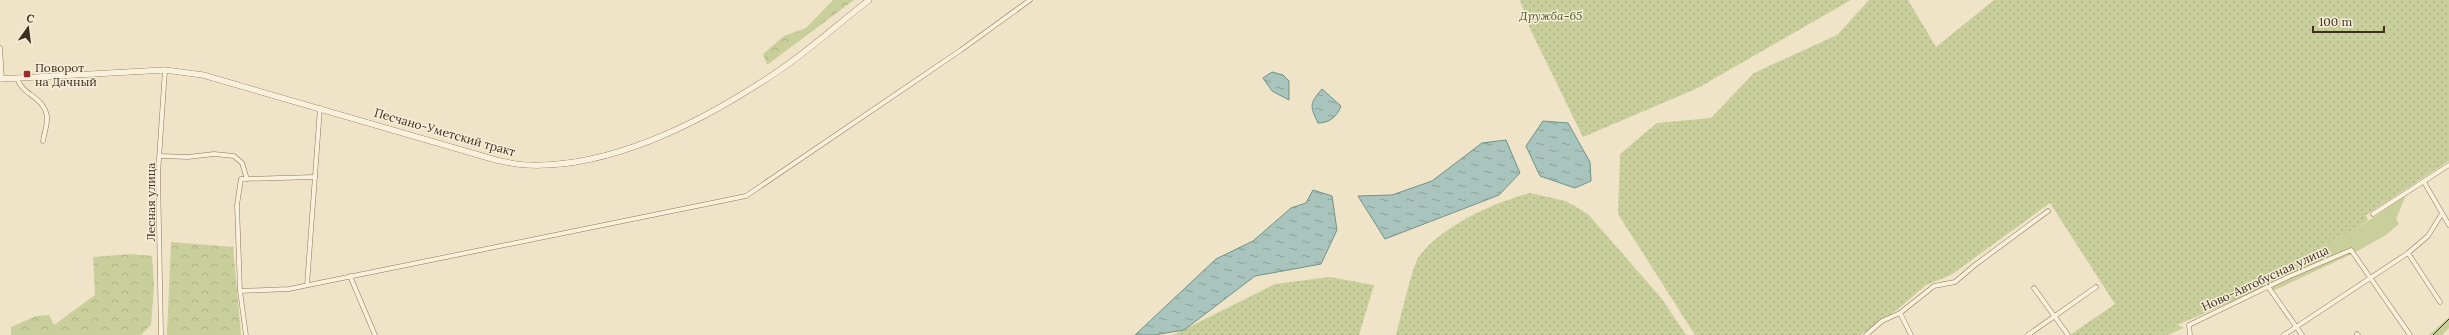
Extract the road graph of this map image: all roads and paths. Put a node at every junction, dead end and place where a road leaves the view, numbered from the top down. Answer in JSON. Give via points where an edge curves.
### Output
{"nodes":[{"id":1,"x":869,"y":0,"type":"edge"},
{"id":2,"x":1030,"y":0,"type":"edge"},
{"id":3,"x":0,"y":48,"type":"edge"},
{"id":4,"x":165,"y":70,"type":"junction"},
{"id":5,"x":17,"y":78,"type":"junction"},
{"id":6,"x":1,"y":79,"type":"edge"},
{"id":7,"x":320,"y":108,"type":"junction"},
{"id":8,"x":43,"y":141,"type":"dead end"},
{"id":9,"x":160,"y":156,"type":"junction"},
{"id":10,"x":2449,"y":165,"type":"edge"},
{"id":11,"x":315,"y":177,"type":"junction"},
{"id":12,"x":248,"y":178,"type":"junction"},
{"id":13,"x":2424,"y":182,"type":"junction"},
{"id":14,"x":2048,"y":211,"type":"dead end"},
{"id":15,"x":2373,"y":214,"type":"dead end"},
{"id":16,"x":2441,"y":215,"type":"junction"},
{"id":17,"x":2449,"y":225,"type":"edge"},
{"id":18,"x":2408,"y":253,"type":"junction"},
{"id":19,"x":350,"y":276,"type":"junction"},
{"id":20,"x":2369,"y":277,"type":"junction"},
{"id":21,"x":307,"y":285,"type":"junction"},
{"id":22,"x":2096,"y":286,"type":"dead end"},
{"id":23,"x":2034,"y":288,"type":"dead end"},
{"id":24,"x":2268,"y":288,"type":"junction"},
{"id":25,"x":240,"y":291,"type":"junction"},
{"id":26,"x":2440,"y":302,"type":"dead end"},
{"id":27,"x":1900,"y":313,"type":"junction"},
{"id":28,"x":2056,"y":316,"type":"junction"},
{"id":29,"x":2297,"y":327,"type":"junction"},
{"id":30,"x":161,"y":335,"type":"edge"},
{"id":31,"x":246,"y":335,"type":"edge"},
{"id":32,"x":375,"y":335,"type":"edge"},
{"id":33,"x":1866,"y":335,"type":"edge"},
{"id":34,"x":1911,"y":335,"type":"edge"},
{"id":35,"x":2028,"y":335,"type":"edge"},
{"id":36,"x":2068,"y":335,"type":"edge"},
{"id":37,"x":2190,"y":335,"type":"edge"},
{"id":38,"x":2284,"y":335,"type":"edge"},
{"id":39,"x":2302,"y":335,"type":"edge"},
{"id":40,"x":2410,"y":335,"type":"edge"}],
"edges":[{"from":1,"to":7,"type":"main road","name":"Песчано-Уметский тракт","via":[[761,83],[716,109],[661,135],[589,160],[528,165],[496,160]]},
{"from":2,"to":19,"type":"street","via":[[746,196]]},
{"from":3,"to":6,"type":"street"},
{"from":4,"to":5,"type":"main road","name":"Песчано-Уметский тракт"},
{"from":4,"to":7,"type":"main road","name":"Песчано-Уметский тракт","via":[[203,75]]},
{"from":4,"to":9,"type":"street","name":"Лесная улица"},
{"from":5,"to":6,"type":"main road","name":"Песчано-Уметский тракт"},
{"from":5,"to":8,"type":"street","via":[[20,87],[38,99],[47,116]]},
{"from":7,"to":11,"type":"street"},
{"from":9,"to":12,"type":"street","via":[[234,156],[242,163]]},
{"from":9,"to":30,"type":"street","name":"Лесная улица"},
{"from":10,"to":13,"type":"street"},
{"from":11,"to":12,"type":"street"},
{"from":11,"to":21,"type":"street"},
{"from":12,"to":25,"type":"street","via":[[241,179],[238,205]]},
{"from":13,"to":15,"type":"street"},
{"from":13,"to":16,"type":"street"},
{"from":14,"to":27,"type":"street","via":[[1975,265],[1966,275],[1955,282],[1934,286]]},
{"from":16,"to":17,"type":"street"},
{"from":16,"to":18,"type":"street","via":[[2428,236]]},
{"from":18,"to":20,"type":"street"},
{"from":18,"to":26,"type":"street"},
{"from":19,"to":21,"type":"street"},
{"from":19,"to":32,"type":"street"},
{"from":20,"to":24,"type":"street","name":"Ново-Автобусная улица","via":[[2351,250]]},
{"from":20,"to":29,"type":"street"},
{"from":20,"to":40,"type":"street"},
{"from":21,"to":25,"type":"street","via":[[289,289]]},
{"from":22,"to":28,"type":"street"},
{"from":23,"to":28,"type":"street"},
{"from":24,"to":29,"type":"street"},
{"from":24,"to":37,"type":"street","name":"Ново-Автобусная улица","via":[[2188,325]]},
{"from":25,"to":31,"type":"street"},
{"from":27,"to":33,"type":"street","via":[[1882,321]]},
{"from":27,"to":34,"type":"street"},
{"from":28,"to":35,"type":"street"},
{"from":28,"to":36,"type":"street"},
{"from":29,"to":38,"type":"street"},
{"from":29,"to":39,"type":"street"}]}
